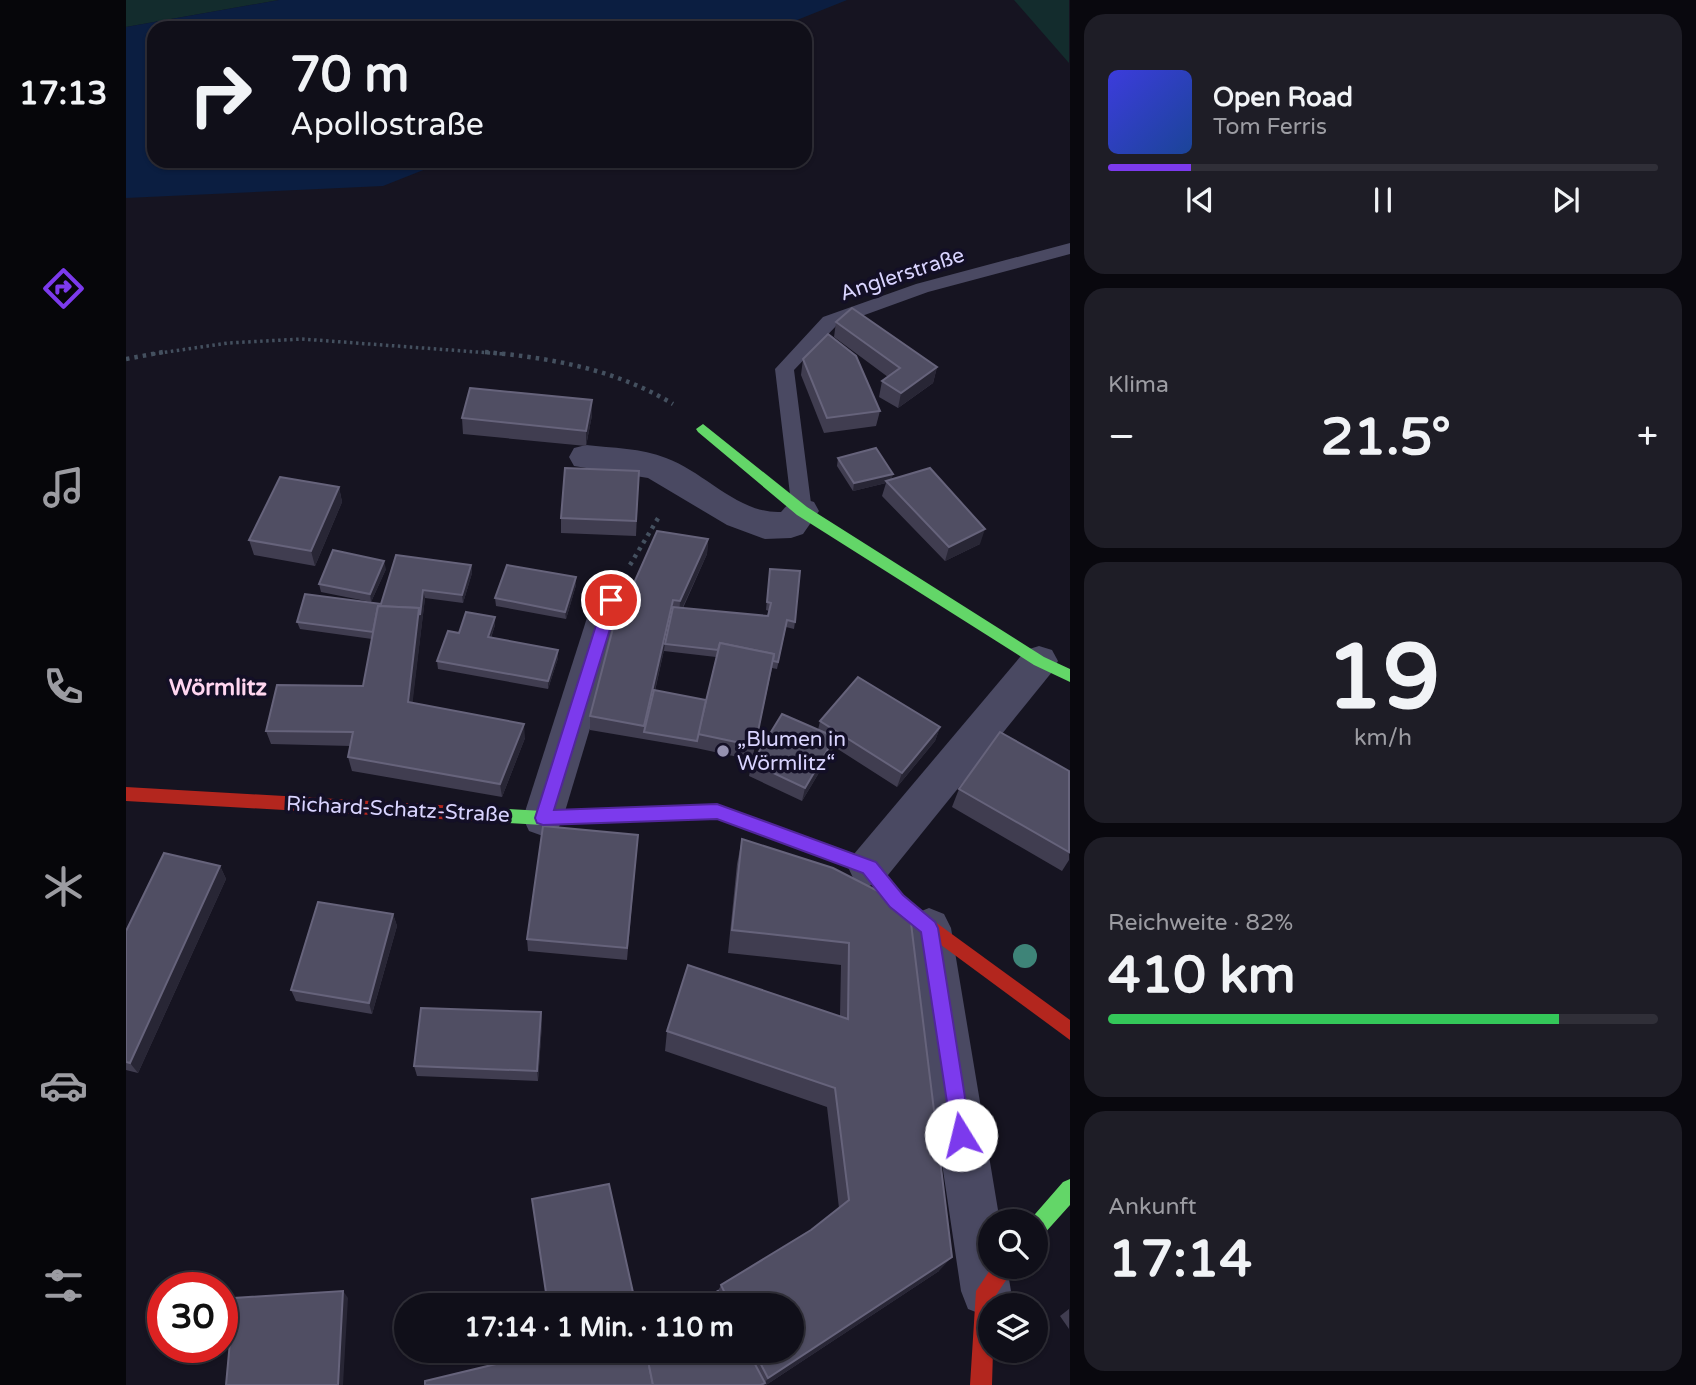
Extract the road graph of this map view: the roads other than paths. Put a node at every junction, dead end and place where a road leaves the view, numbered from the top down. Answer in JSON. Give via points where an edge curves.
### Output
{"nodes":[{"id":1,"x":1069,"y":248,"type":"edge"},
{"id":2,"x":704,"y":429,"type":"road end"},
{"id":3,"x":586,"y":457,"type":"edge"},
{"id":4,"x":803,"y":511,"type":"junction"},
{"id":5,"x":611,"y":600,"type":"road end"},
{"id":6,"x":1054,"y":668,"type":"edge"},
{"id":7,"x":126,"y":794,"type":"edge"},
{"id":8,"x":543,"y":818,"type":"junction"},
{"id":9,"x":869,"y":867,"type":"junction"},
{"id":10,"x":929,"y":928,"type":"junction"},
{"id":11,"x":1069,"y":1031,"type":"edge"},
{"id":12,"x":1069,"y":1189,"type":"edge"},
{"id":13,"x":982,"y":1209,"type":"edge"},
{"id":14,"x":1048,"y":1214,"type":"edge"},
{"id":15,"x":995,"y":1279,"type":"edge"},
{"id":16,"x":981,"y":1385,"type":"edge"}],
"edges":[{"from":1,"to":4,"type":"lane","name":"Anglerstraße","via":[[922,288],[830,321],[784,369]]},
{"from":2,"to":4,"type":"street"},
{"from":3,"to":4,"type":"street","via":[[656,467],[765,526],[791,525]]},
{"from":4,"to":6,"type":"street"},
{"from":5,"to":8,"type":"street"},
{"from":6,"to":9,"type":"street"},
{"from":7,"to":8,"type":"street","name":"Richard-Schatz-Straße"},
{"from":8,"to":9,"type":"street","name":"Richard-Schatz-Straße","via":[[717,811]]},
{"from":9,"to":10,"type":"street","via":[[896,901]]},
{"from":10,"to":11,"type":"street"},
{"from":10,"to":13,"type":"street"},
{"from":12,"to":14,"type":"street"},
{"from":15,"to":16,"type":"street"}]}
